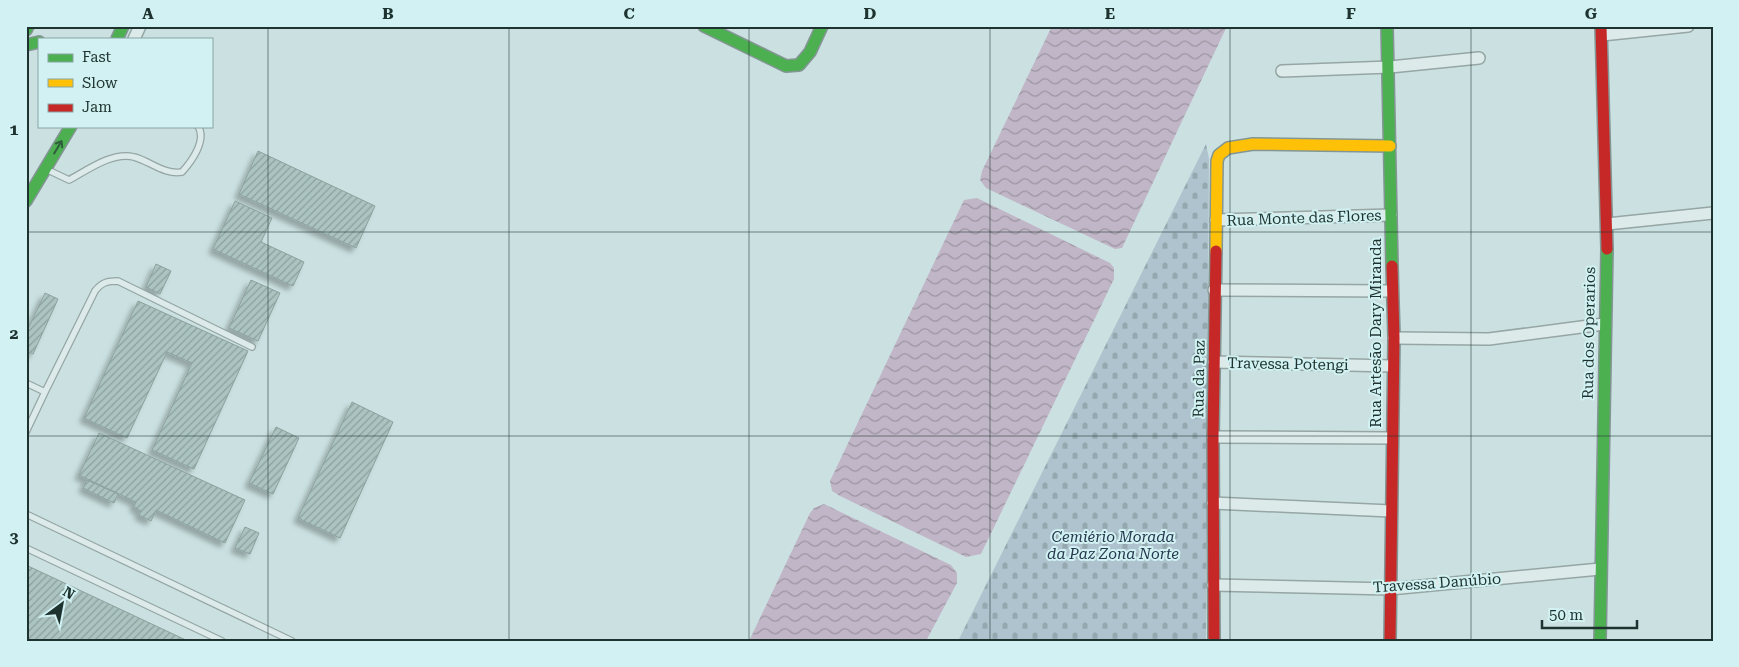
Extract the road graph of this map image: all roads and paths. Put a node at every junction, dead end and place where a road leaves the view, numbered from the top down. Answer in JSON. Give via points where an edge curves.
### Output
{"nodes":[{"id":1,"x":28,"y":26,"type":"edge"},
{"id":2,"x":123,"y":26,"type":"edge"},
{"id":3,"x":140,"y":26,"type":"edge"},
{"id":4,"x":704,"y":26,"type":"edge"},
{"id":5,"x":822,"y":26,"type":"edge"},
{"id":6,"x":1387,"y":26,"type":"edge"},
{"id":7,"x":1688,"y":26,"type":"edge"},
{"id":8,"x":26,"y":30,"type":"edge"},
{"id":9,"x":1601,"y":31,"type":"edge"},
{"id":10,"x":117,"y":38,"type":"edge"},
{"id":11,"x":134,"y":38,"type":"edge"},
{"id":12,"x":1479,"y":58,"type":"dead end"},
{"id":13,"x":1390,"y":67,"type":"junction"},
{"id":14,"x":1282,"y":71,"type":"dead end"},
{"id":15,"x":70,"y":128,"type":"edge"},
{"id":16,"x":199,"y":128,"type":"edge"},
{"id":17,"x":1390,"y":146,"type":"junction"},
{"id":18,"x":45,"y":168,"type":"junction"},
{"id":19,"x":26,"y":201,"type":"edge"},
{"id":20,"x":1713,"y":213,"type":"edge"},
{"id":21,"x":1391,"y":216,"type":"junction"},
{"id":22,"x":1216,"y":220,"type":"junction"},
{"id":23,"x":1606,"y":224,"type":"junction"},
{"id":24,"x":1214,"y":290,"type":"junction"},
{"id":25,"x":1392,"y":291,"type":"junction"},
{"id":26,"x":1604,"y":324,"type":"junction"},
{"id":27,"x":1394,"y":338,"type":"junction"},
{"id":28,"x":252,"y":347,"type":"dead end"},
{"id":29,"x":1214,"y":362,"type":"junction"},
{"id":30,"x":1393,"y":366,"type":"junction"},
{"id":31,"x":26,"y":383,"type":"edge"},
{"id":32,"x":45,"y":392,"type":"junction"},
{"id":33,"x":26,"y":432,"type":"edge"},
{"id":34,"x":1213,"y":437,"type":"junction"},
{"id":35,"x":1391,"y":438,"type":"junction"},
{"id":36,"x":1213,"y":503,"type":"junction"},
{"id":37,"x":1391,"y":511,"type":"junction"},
{"id":38,"x":26,"y":514,"type":"edge"},
{"id":39,"x":26,"y":548,"type":"edge"},
{"id":40,"x":1600,"y":570,"type":"junction"},
{"id":41,"x":1213,"y":585,"type":"junction"},
{"id":42,"x":1390,"y":589,"type":"junction"},
{"id":43,"x":222,"y":641,"type":"edge"},
{"id":44,"x":292,"y":641,"type":"edge"},
{"id":45,"x":1214,"y":641,"type":"edge"},
{"id":46,"x":1390,"y":641,"type":"edge"},
{"id":47,"x":1600,"y":641,"type":"edge"}],
"edges":[{"from":1,"to":8,"type":"street"},
{"from":2,"to":10,"type":"street"},
{"from":3,"to":11,"type":"street"},
{"from":4,"to":5,"type":"street","via":[[786,66],[799,65],[810,52]]},
{"from":6,"to":13,"type":"street","name":"Rua Artesão Dary Miranda"},
{"from":7,"to":9,"type":"street"},
{"from":9,"to":23,"type":"street","name":"Rua dos Operarios"},
{"from":12,"to":13,"type":"street"},
{"from":13,"to":14,"type":"street"},
{"from":13,"to":17,"type":"street","name":"Rua Artesão Dary Miranda"},
{"from":18,"to":15,"type":"street","one_way":true},
{"from":16,"to":18,"type":"lane","via":[[201,140],[182,172],[167,171],[134,156],[109,160],[69,180]]},
{"from":17,"to":21,"type":"street","name":"Rua Artesão Dary Miranda"},
{"from":17,"to":22,"type":"street","name":"Rua da Paz","via":[[1253,144],[1228,148],[1216,161]]},
{"from":18,"to":19,"type":"street"},
{"from":20,"to":23,"type":"street"},
{"from":21,"to":22,"type":"street","name":"Rua Monte das Flores"},
{"from":21,"to":25,"type":"street","name":"Rua Artesão Dary Miranda"},
{"from":22,"to":24,"type":"street","name":"Rua da Paz"},
{"from":23,"to":26,"type":"street","name":"Rua dos Operarios"},
{"from":24,"to":25,"type":"street"},
{"from":24,"to":29,"type":"street","name":"Rua da Paz"},
{"from":25,"to":27,"type":"street","name":"Rua Artesão Dary Miranda"},
{"from":26,"to":27,"type":"street","via":[[1489,338]]},
{"from":26,"to":40,"type":"street","name":"Rua dos Operarios"},
{"from":27,"to":30,"type":"street","name":"Rua Artesão Dary Miranda"},
{"from":28,"to":32,"type":"lane","via":[[118,281],[108,281],[95,291]]},
{"from":29,"to":30,"type":"street","name":"Travessa Potengi"},
{"from":29,"to":34,"type":"street","name":"Rua da Paz"},
{"from":30,"to":35,"type":"street","name":"Rua Artesão Dary Miranda"},
{"from":31,"to":32,"type":"lane"},
{"from":32,"to":33,"type":"lane"},
{"from":34,"to":35,"type":"street"},
{"from":34,"to":36,"type":"street","name":"Rua da Paz"},
{"from":35,"to":37,"type":"street","name":"Rua Artesão Dary Miranda"},
{"from":36,"to":37,"type":"street"},
{"from":36,"to":41,"type":"street","name":"Rua da Paz"},
{"from":37,"to":42,"type":"street","name":"Rua Artesão Dary Miranda"},
{"from":38,"to":44,"type":"lane"},
{"from":39,"to":43,"type":"lane"},
{"from":40,"to":42,"type":"street","name":"Travessa Danúbio"},
{"from":40,"to":47,"type":"street","name":"Rua dos Operarios"},
{"from":41,"to":42,"type":"street","name":"Travessa Danúbio"},
{"from":41,"to":45,"type":"street","name":"Rua da Paz"},
{"from":42,"to":46,"type":"street","name":"Rua Artesão Dary Miranda"}]}
